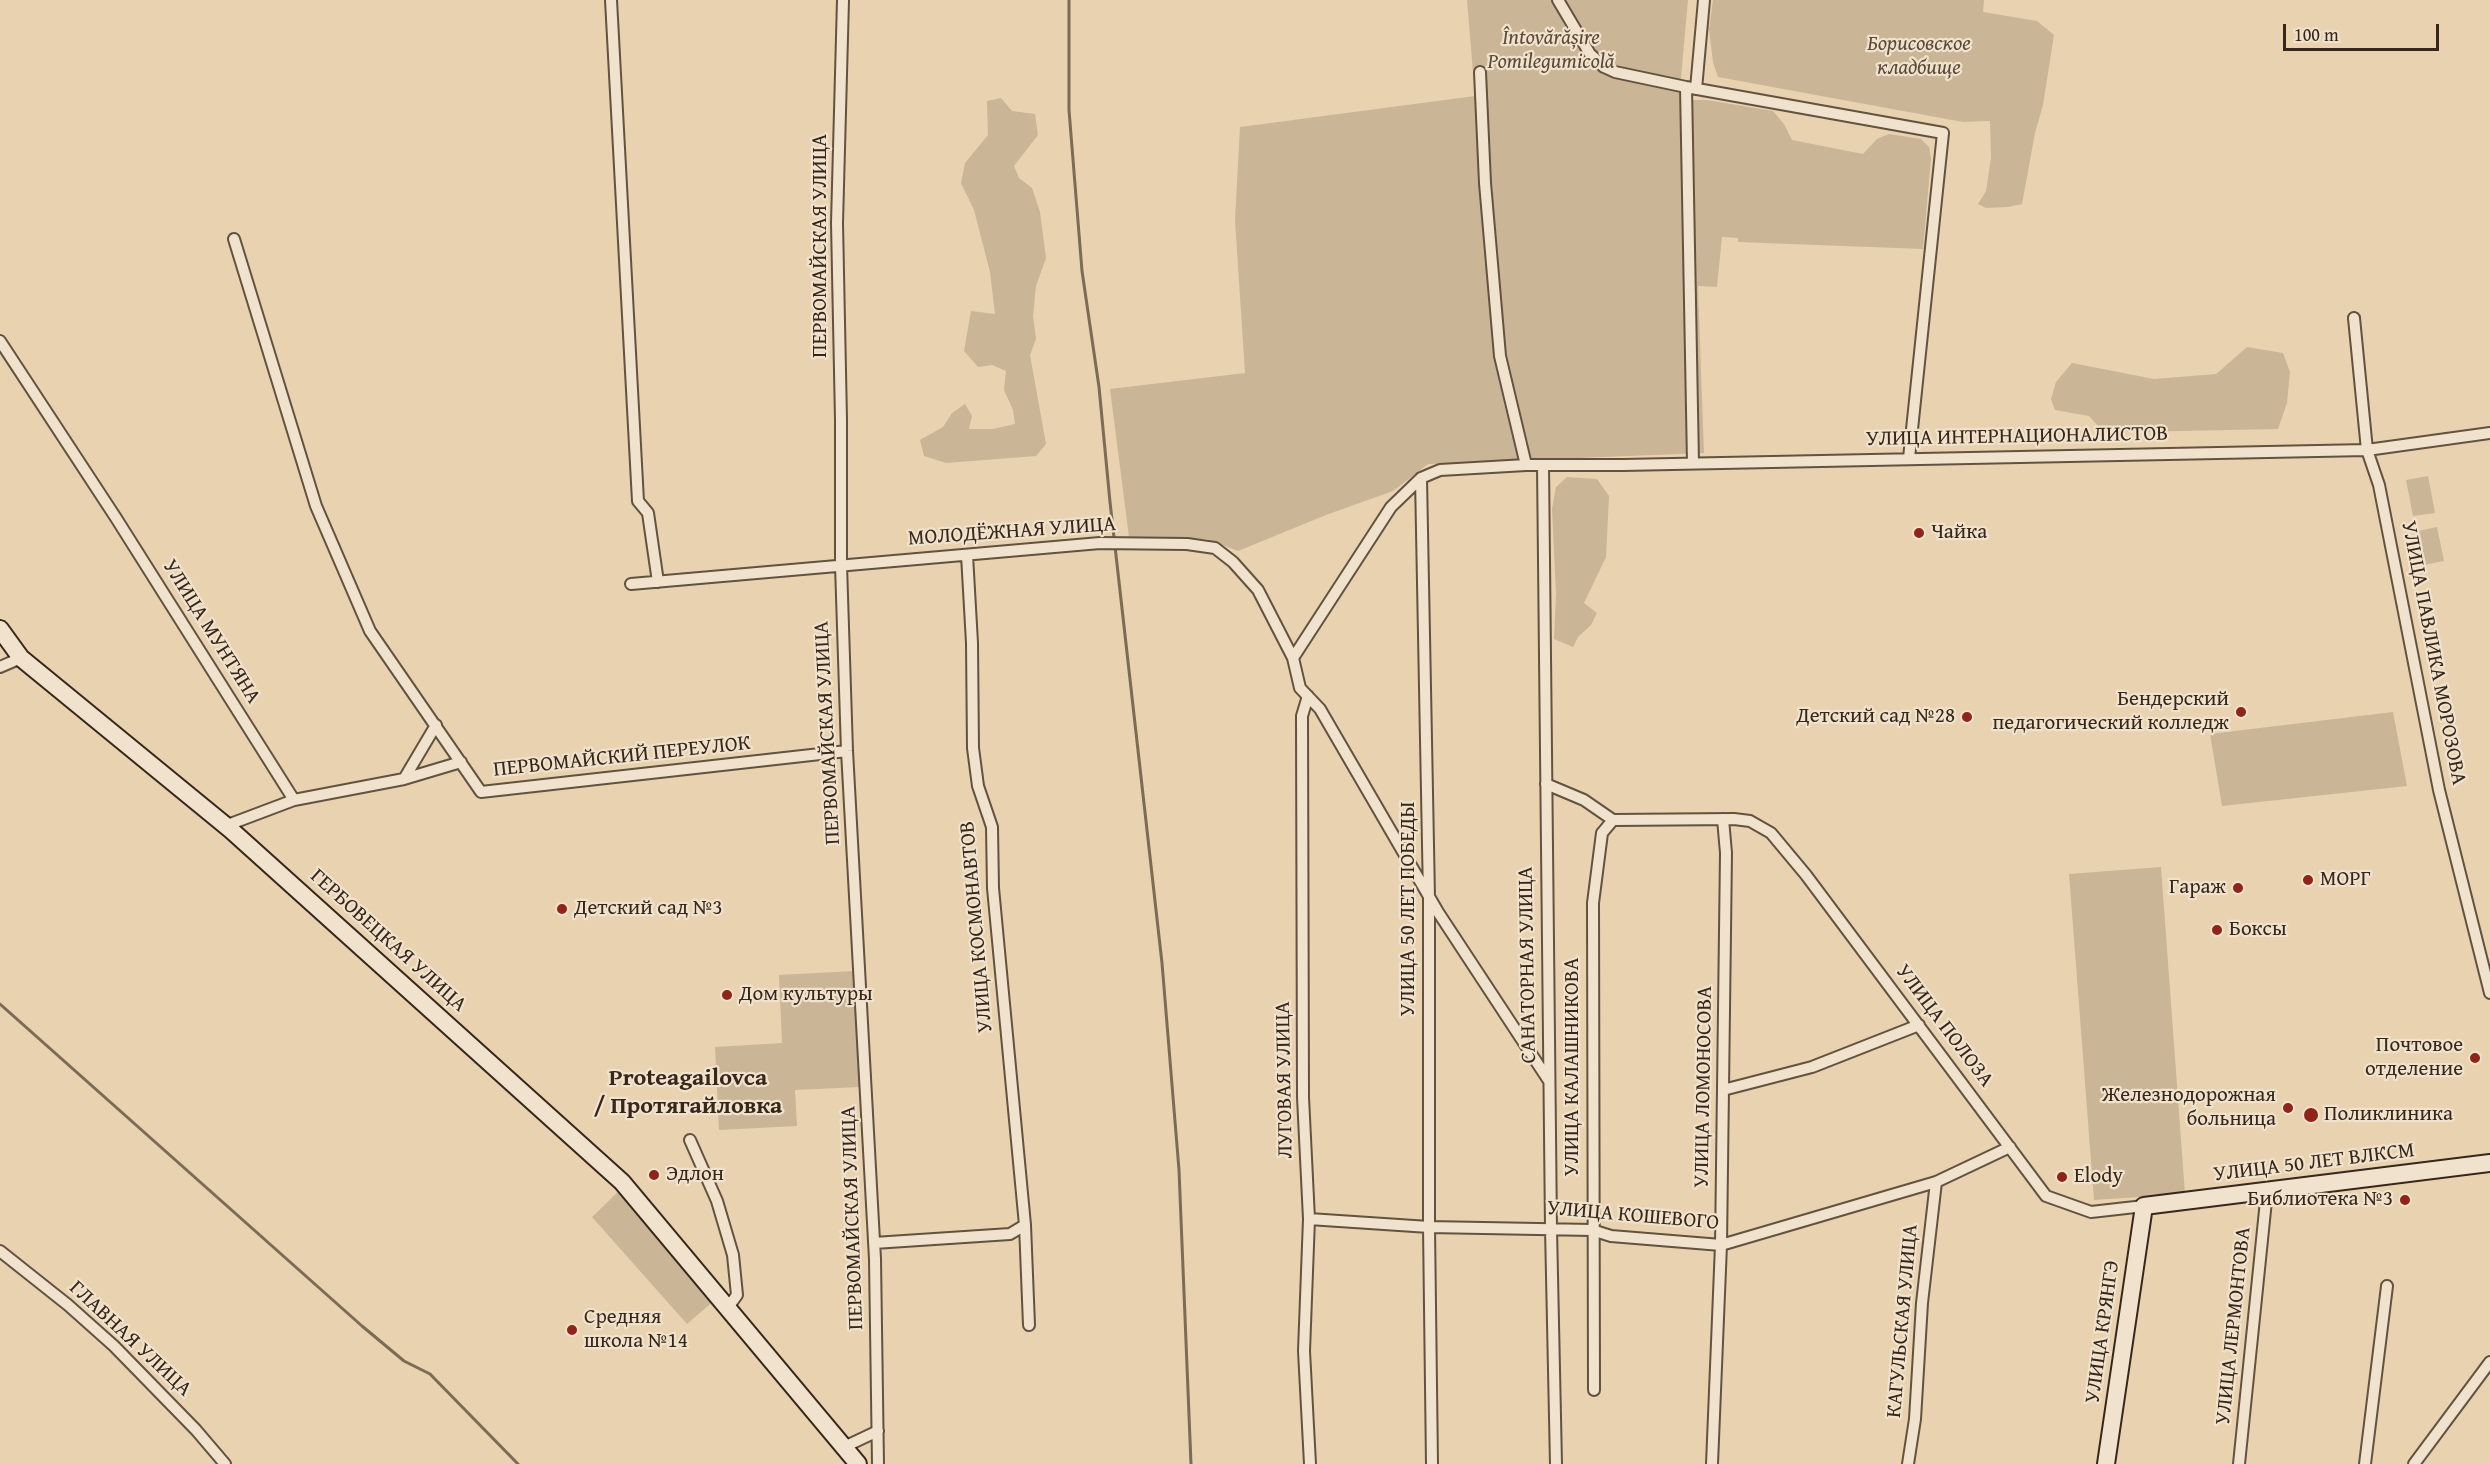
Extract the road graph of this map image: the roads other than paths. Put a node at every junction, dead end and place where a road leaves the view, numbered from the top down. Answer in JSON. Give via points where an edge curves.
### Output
{"nodes":[{"id":1,"x":611,"y":0,"type":"edge"},
{"id":2,"x":843,"y":0,"type":"edge"},
{"id":3,"x":1558,"y":0,"type":"edge"},
{"id":4,"x":1704,"y":0,"type":"edge"},
{"id":5,"x":1480,"y":72,"type":"dead end"},
{"id":6,"x":1691,"y":88,"type":"junction"},
{"id":7,"x":234,"y":240,"type":"dead end"},
{"id":8,"x":2354,"y":318,"type":"dead end"},
{"id":9,"x":0,"y":341,"type":"edge"},
{"id":10,"x":2490,"y":433,"type":"edge"},
{"id":11,"x":2367,"y":450,"type":"junction"},
{"id":12,"x":1909,"y":458,"type":"junction"},
{"id":13,"x":1694,"y":463,"type":"junction"},
{"id":14,"x":1526,"y":465,"type":"junction"},
{"id":15,"x":1543,"y":465,"type":"junction"},
{"id":16,"x":1421,"y":478,"type":"junction"},
{"id":17,"x":967,"y":555,"type":"junction"},
{"id":18,"x":841,"y":565,"type":"junction"},
{"id":19,"x":658,"y":582,"type":"junction"},
{"id":20,"x":631,"y":584,"type":"dead end"},
{"id":21,"x":0,"y":629,"type":"edge"},
{"id":22,"x":21,"y":658,"type":"junction"},
{"id":23,"x":1293,"y":658,"type":"junction"},
{"id":24,"x":0,"y":667,"type":"edge"},
{"id":25,"x":1308,"y":696,"type":"junction"},
{"id":26,"x":436,"y":725,"type":"junction"},
{"id":27,"x":847,"y":751,"type":"junction"},
{"id":28,"x":461,"y":762,"type":"junction"},
{"id":29,"x":404,"y":779,"type":"junction"},
{"id":30,"x":1546,"y":784,"type":"junction"},
{"id":31,"x":294,"y":801,"type":"junction"},
{"id":32,"x":1729,"y":819,"type":"junction"},
{"id":33,"x":1613,"y":820,"type":"junction"},
{"id":34,"x":225,"y":826,"type":"junction"},
{"id":35,"x":1429,"y":897,"type":"junction"},
{"id":36,"x":2490,"y":993,"type":"edge"},
{"id":37,"x":1919,"y":1025,"type":"junction"},
{"id":38,"x":1549,"y":1081,"type":"junction"},
{"id":39,"x":1723,"y":1090,"type":"junction"},
{"id":40,"x":690,"y":1140,"type":"dead end"},
{"id":41,"x":2010,"y":1147,"type":"junction"},
{"id":42,"x":2490,"y":1163,"type":"edge"},
{"id":43,"x":1936,"y":1182,"type":"junction"},
{"id":44,"x":2267,"y":1191,"type":"junction"},
{"id":45,"x":2144,"y":1206,"type":"junction"},
{"id":46,"x":1309,"y":1219,"type":"junction"},
{"id":47,"x":1025,"y":1225,"type":"junction"},
{"id":48,"x":1429,"y":1227,"type":"junction"},
{"id":49,"x":1551,"y":1228,"type":"junction"},
{"id":50,"x":1593,"y":1230,"type":"junction"},
{"id":51,"x":874,"y":1243,"type":"junction"},
{"id":52,"x":1721,"y":1245,"type":"junction"},
{"id":53,"x":0,"y":1251,"type":"edge"},
{"id":54,"x":2387,"y":1286,"type":"dead end"},
{"id":55,"x":729,"y":1306,"type":"junction"},
{"id":56,"x":1029,"y":1324,"type":"dead end"},
{"id":57,"x":2490,"y":1362,"type":"edge"},
{"id":58,"x":1594,"y":1390,"type":"dead end"},
{"id":59,"x":878,"y":1431,"type":"junction"},
{"id":60,"x":844,"y":1447,"type":"junction"},
{"id":61,"x":225,"y":1464,"type":"edge"},
{"id":62,"x":858,"y":1464,"type":"edge"},
{"id":63,"x":878,"y":1464,"type":"edge"},
{"id":64,"x":1310,"y":1464,"type":"edge"},
{"id":65,"x":1432,"y":1464,"type":"edge"},
{"id":66,"x":1556,"y":1464,"type":"edge"},
{"id":67,"x":1712,"y":1464,"type":"edge"},
{"id":68,"x":1908,"y":1464,"type":"edge"},
{"id":69,"x":2106,"y":1464,"type":"edge"},
{"id":70,"x":2239,"y":1464,"type":"edge"},
{"id":71,"x":2365,"y":1464,"type":"edge"},
{"id":72,"x":2414,"y":1464,"type":"edge"}],
"edges":[{"from":1,"to":19,"type":"street","via":[[638,501],[648,513]]},
{"from":2,"to":18,"type":"street","name":"ПЕРВОМАЙСКАЯ УЛИЦА","via":[[837,223]]},
{"from":3,"to":6,"type":"street","via":[[1584,46],[1604,67]]},
{"from":4,"to":6,"type":"street"},
{"from":5,"to":14,"type":"street","via":[[1500,356]]},
{"from":6,"to":12,"type":"street","via":[[1943,133]]},
{"from":6,"to":13,"type":"street"},
{"from":7,"to":26,"type":"street","name":"ПЕРВОМАЙСКИЙ ПЕРЕУЛОК","via":[[316,506],[370,631]]},
{"from":8,"to":11,"type":"street","name":"УЛИЦА ПАВЛИКА МОРОЗОВА"},
{"from":9,"to":31,"type":"street","name":"УЛИЦА МУНТЯНА"},
{"from":10,"to":11,"type":"street","name":"УЛИЦА ИНТЕРНАЦИОНАЛИСТОВ"},
{"from":11,"to":12,"type":"street","name":"УЛИЦА ИНТЕРНАЦИОНАЛИСТОВ"},
{"from":11,"to":36,"type":"street","name":"УЛИЦА ПАВЛИКА МОРОЗОВА","via":[[2379,485],[2439,790]]},
{"from":12,"to":13,"type":"street","name":"УЛИЦА ИНТЕРНАЦИОНАЛИСТОВ"},
{"from":13,"to":15,"type":"street","name":"УЛИЦА ИНТЕРНАЦИОНАЛИСТОВ"},
{"from":14,"to":15,"type":"street"},
{"from":14,"to":16,"type":"street","via":[[1440,470]]},
{"from":15,"to":30,"type":"street","name":"САНАТОРНАЯ УЛИЦА"},
{"from":16,"to":23,"type":"street","via":[[1391,507]]},
{"from":16,"to":35,"type":"street","name":"УЛИЦА 50 ЛЕТ ПОБЕДЫ"},
{"from":17,"to":18,"type":"street","name":"МОЛОДЁЖНАЯ УЛИЦА"},
{"from":17,"to":23,"type":"street","name":"МОЛОДЁЖНАЯ УЛИЦА","via":[[1100,543],[1215,548],[1258,590]]},
{"from":17,"to":47,"type":"street","name":"УЛИЦА КОСМОНАВТОВ","via":[[974,748],[978,786],[992,827],[993,888]]},
{"from":18,"to":19,"type":"street","name":"МОЛОДЁЖНАЯ УЛИЦА"},
{"from":18,"to":27,"type":"street","name":"ПЕРВОМАЙСКАЯ УЛИЦА"},
{"from":19,"to":20,"type":"street","name":"МОЛОДЁЖНАЯ УЛИЦА"},
{"from":21,"to":22,"type":"street","name":"ГЕРБОВЕЦКАЯ УЛИЦА"},
{"from":22,"to":24,"type":"street"},
{"from":22,"to":34,"type":"street","name":"ГЕРБОВЕЦКАЯ УЛИЦА"},
{"from":23,"to":25,"type":"street","name":"МОЛОДЁЖНАЯ УЛИЦА","via":[[1300,688]]},
{"from":25,"to":35,"type":"street","name":"МОЛОДЁЖНАЯ УЛИЦА","via":[[1320,709]]},
{"from":25,"to":46,"type":"street","name":"ЛУГОВАЯ УЛИЦА","via":[[1302,728],[1303,1097]]},
{"from":26,"to":28,"type":"street","name":"ПЕРВОМАЙСКИЙ ПЕРЕУЛОК"},
{"from":26,"to":29,"type":"street"},
{"from":27,"to":28,"type":"street","name":"ПЕРВОМАЙСКИЙ ПЕРЕУЛОК","via":[[481,792]]},
{"from":27,"to":51,"type":"street","name":"ПЕРВОМАЙСКАЯ УЛИЦА"},
{"from":28,"to":29,"type":"street"},
{"from":29,"to":31,"type":"street"},
{"from":30,"to":33,"type":"street","via":[[1584,800]]},
{"from":30,"to":38,"type":"street","name":"САНАТОРНАЯ УЛИЦА"},
{"from":31,"to":34,"type":"street"},
{"from":32,"to":33,"type":"street","name":"УЛИЦА ПОЛОЗА"},
{"from":32,"to":37,"type":"street","name":"УЛИЦА ПОЛОЗА","via":[[1750,821],[1771,833]]},
{"from":32,"to":39,"type":"street","name":"УЛИЦА ЛОМОНОСОВА"},
{"from":33,"to":50,"type":"street","name":"УЛИЦА КАЛАШНИКОВА","via":[[1602,833],[1593,903]]},
{"from":34,"to":55,"type":"street","name":"ГЕРБОВЕЦКАЯ УЛИЦА","via":[[622,1182]]},
{"from":35,"to":38,"type":"street","name":"МОЛОДЁЖНАЯ УЛИЦА"},
{"from":35,"to":48,"type":"street","name":"УЛИЦА 50 ЛЕТ ПОБЕДЫ"},
{"from":37,"to":39,"type":"street","via":[[1812,1067]]},
{"from":37,"to":41,"type":"street","name":"УЛИЦА ПОЛОЗА"},
{"from":38,"to":49,"type":"street","name":"САНАТОРНАЯ УЛИЦА"},
{"from":39,"to":52,"type":"street","name":"УЛИЦА ЛОМОНОСОВА"},
{"from":40,"to":55,"type":"street","via":[[717,1201],[733,1255],[737,1295]]},
{"from":41,"to":43,"type":"street","name":"УЛИЦА КОШЕВОГО"},
{"from":41,"to":45,"type":"street","name":"УЛИЦА ПОЛОЗА","via":[[2046,1196],[2091,1212]]},
{"from":42,"to":44,"type":"street","name":"УЛИЦА 50 ЛЕТ ВЛКСМ"},
{"from":43,"to":52,"type":"street","name":"УЛИЦА КОШЕВОГО"},
{"from":43,"to":68,"type":"street","name":"КАГУЛЬСКАЯ УЛИЦА"},
{"from":44,"to":45,"type":"street","name":"УЛИЦА 50 ЛЕТ ВЛКСМ"},
{"from":44,"to":70,"type":"street","name":"УЛИЦА ЛЕРМОНТОВА"},
{"from":45,"to":69,"type":"street","name":"УЛИЦА КРЯНГЭ"},
{"from":46,"to":48,"type":"street","name":"УЛИЦА КОШЕВОГО"},
{"from":46,"to":64,"type":"street","name":"ЛУГОВАЯ УЛИЦА","via":[[1304,1351]]},
{"from":47,"to":51,"type":"street","via":[[1010,1234]]},
{"from":47,"to":56,"type":"street","name":"УЛИЦА КОСМОНАВТОВ"},
{"from":48,"to":49,"type":"street","name":"УЛИЦА КОШЕВОГО"},
{"from":48,"to":65,"type":"street","name":"УЛИЦА 50 ЛЕТ ПОБЕДЫ"},
{"from":49,"to":50,"type":"street","name":"УЛИЦА КОШЕВОГО"},
{"from":49,"to":66,"type":"street","name":"САНАТОРНАЯ УЛИЦА"},
{"from":50,"to":52,"type":"street","name":"УЛИЦА КОШЕВОГО","via":[[1611,1236]]},
{"from":50,"to":58,"type":"street","name":"УЛИЦА КАЛАШНИКОВА"},
{"from":51,"to":59,"type":"street","name":"ПЕРВОМАЙСКАЯ УЛИЦА"},
{"from":52,"to":67,"type":"street","name":"УЛИЦА ЛОМОНОСОВА"},
{"from":53,"to":61,"type":"street","name":"ГЛАВНАЯ УЛИЦА","via":[[114,1346]]},
{"from":54,"to":71,"type":"street"},
{"from":55,"to":60,"type":"street","name":"ГЕРБОВЕЦКАЯ УЛИЦА"},
{"from":57,"to":72,"type":"street"},
{"from":59,"to":60,"type":"street"},
{"from":59,"to":63,"type":"street","name":"ПЕРВОМАЙСКАЯ УЛИЦА"},
{"from":60,"to":62,"type":"street","name":"ГЕРБОВЕЦКАЯ УЛИЦА"}]}
